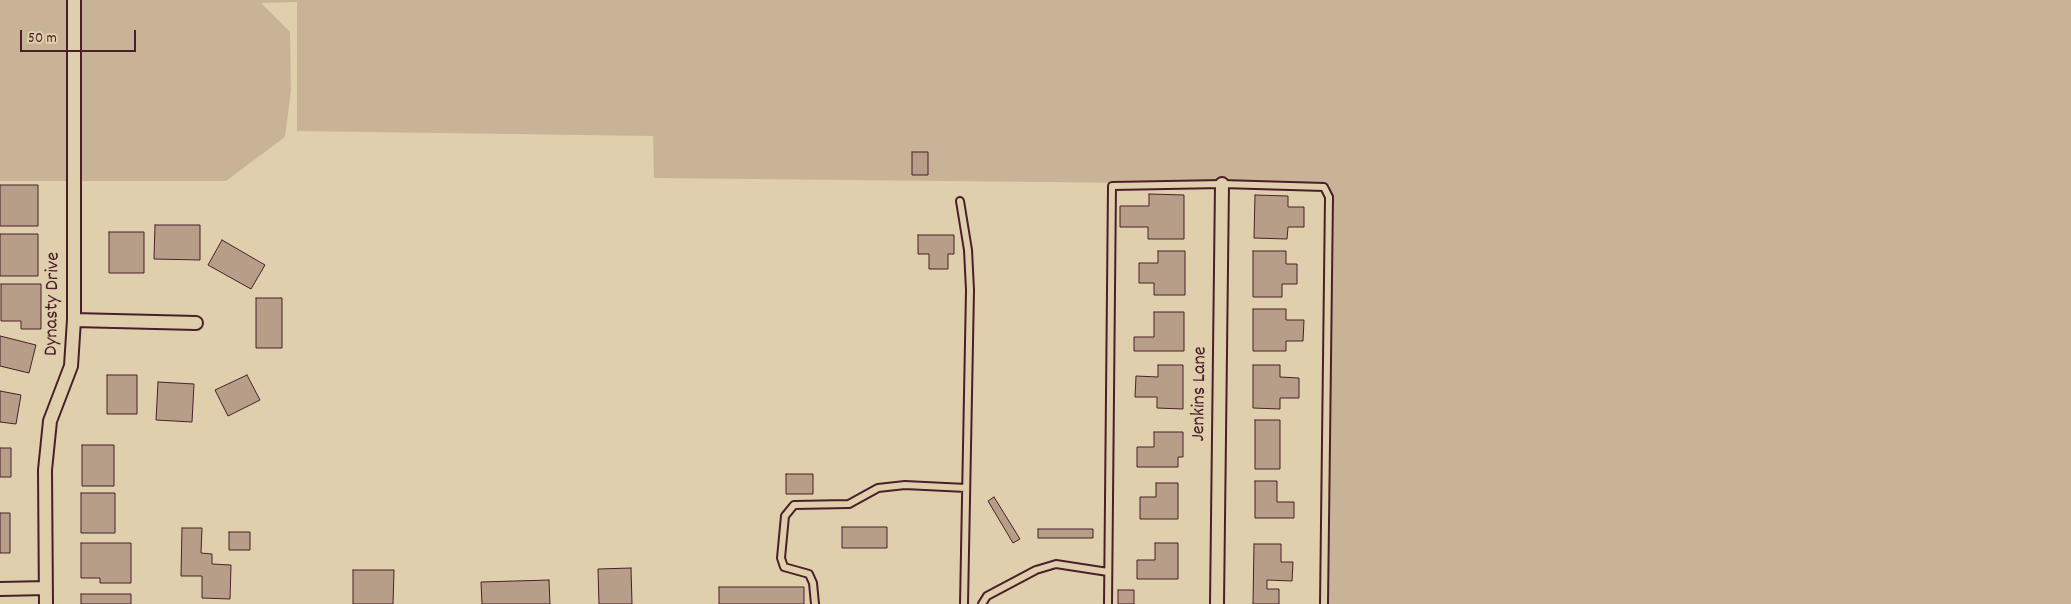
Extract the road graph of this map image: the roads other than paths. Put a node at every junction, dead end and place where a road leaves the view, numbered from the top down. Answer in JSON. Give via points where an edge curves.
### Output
{"nodes":[{"id":1,"x":74,"y":0,"type":"edge"},
{"id":2,"x":1222,"y":184,"type":"junction"},
{"id":3,"x":960,"y":200,"type":"dead end"},
{"id":4,"x":74,"y":320,"type":"junction"},
{"id":5,"x":196,"y":323,"type":"dead end"},
{"id":6,"x":966,"y":488,"type":"junction"},
{"id":7,"x":1108,"y":572,"type":"junction"},
{"id":8,"x":46,"y":588,"type":"junction"},
{"id":9,"x":0,"y":589,"type":"edge"},
{"id":10,"x":46,"y":604,"type":"edge"},
{"id":11,"x":815,"y":604,"type":"edge"},
{"id":12,"x":964,"y":604,"type":"edge"},
{"id":13,"x":982,"y":604,"type":"edge"},
{"id":14,"x":1108,"y":604,"type":"edge"},
{"id":15,"x":1217,"y":604,"type":"edge"},
{"id":16,"x":1324,"y":604,"type":"edge"}],
"edges":[{"from":1,"to":4,"type":"street","name":"Dynasty Drive"},
{"from":2,"to":7,"type":"lane","via":[[1112,186]]},
{"from":2,"to":15,"type":"street","name":"Jenkins Lane"},
{"from":2,"to":16,"type":"lane","via":[[1324,187],[1329,197]]},
{"from":3,"to":6,"type":"lane","via":[[970,290]]},
{"from":4,"to":5,"type":"street"},
{"from":4,"to":8,"type":"street","name":"Dynasty Drive","via":[[71,366],[50,421],[45,470]]},
{"from":6,"to":11,"type":"lane","via":[[905,485],[878,488],[849,504],[794,505],[785,516],[782,558],[784,566],[809,574]]},
{"from":6,"to":12,"type":"lane"},
{"from":7,"to":13,"type":"lane","via":[[1056,564],[1036,570],[986,596]]},
{"from":7,"to":14,"type":"lane"},
{"from":8,"to":9,"type":"street"},
{"from":8,"to":10,"type":"street","name":"Dynasty Drive"}]}
